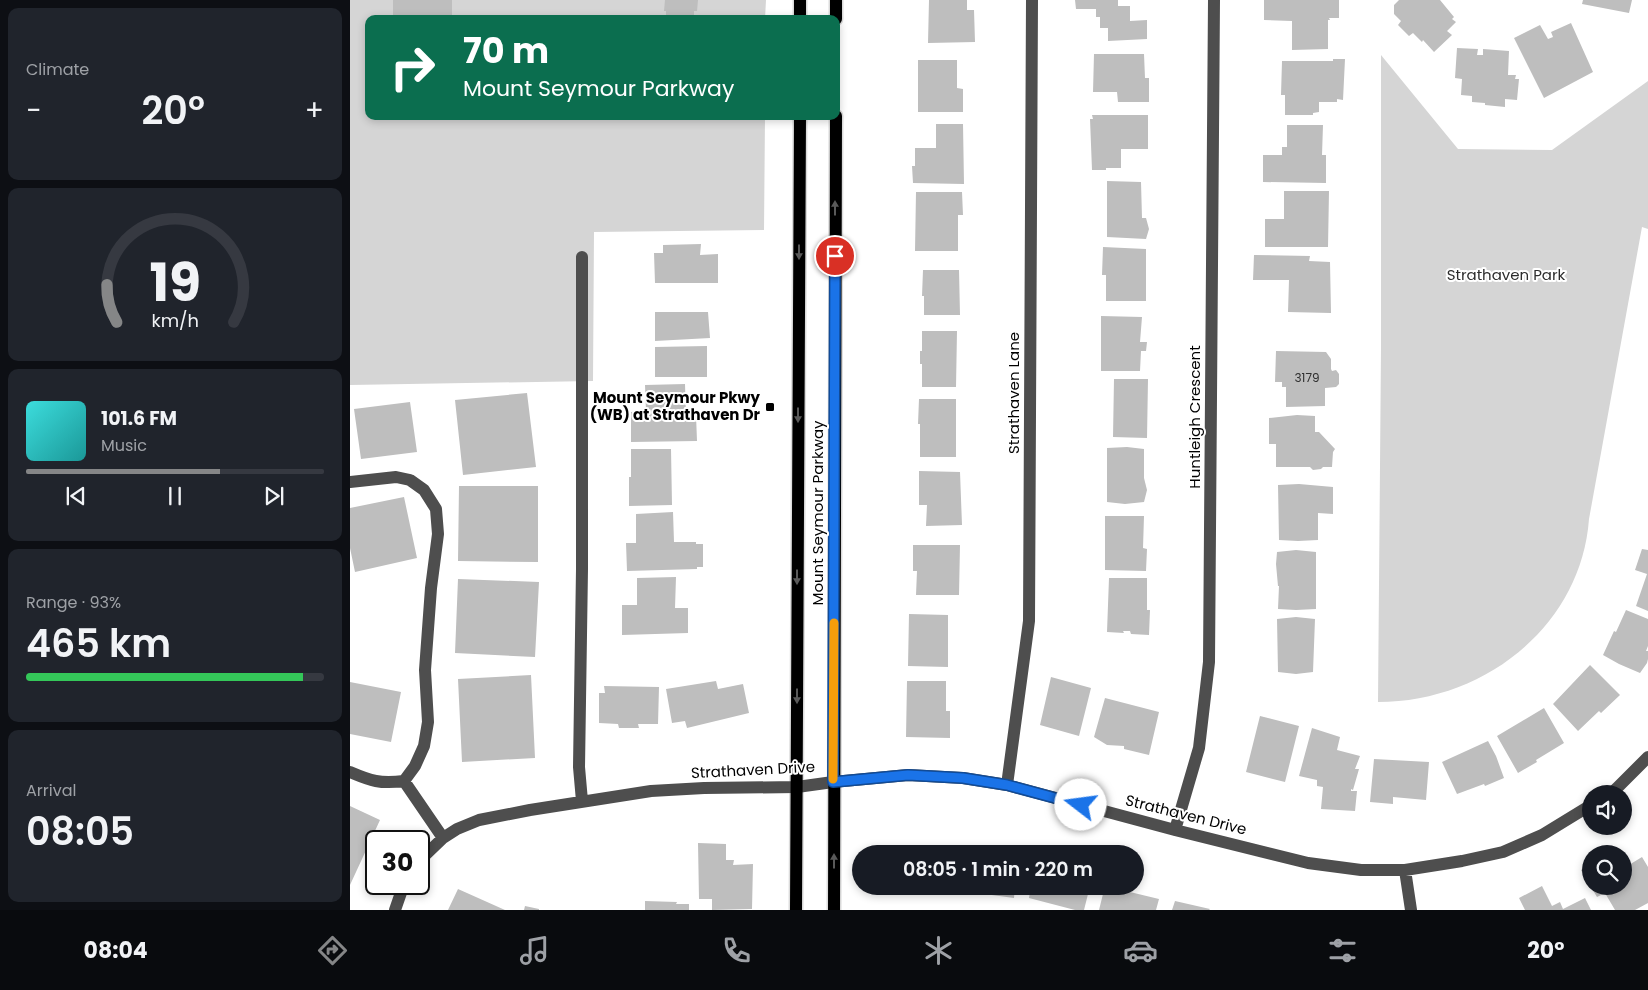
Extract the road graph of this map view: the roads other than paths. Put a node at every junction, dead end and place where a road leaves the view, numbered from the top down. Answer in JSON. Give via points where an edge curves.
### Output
{"nodes":[{"id":1,"x":800,"y":0,"type":"edge"},
{"id":2,"x":836,"y":0,"type":"edge"},
{"id":3,"x":1032,"y":0,"type":"edge"},
{"id":4,"x":1214,"y":0,"type":"edge"},
{"id":5,"x":800,"y":15,"type":"edge"},
{"id":6,"x":836,"y":15,"type":"edge"},
{"id":7,"x":800,"y":120,"type":"edge"},
{"id":8,"x":836,"y":120,"type":"edge"},
{"id":9,"x":582,"y":257,"type":"dead end"},
{"id":10,"x":350,"y":482,"type":"edge"},
{"id":11,"x":1648,"y":757,"type":"edge"},
{"id":12,"x":350,"y":772,"type":"edge"},
{"id":13,"x":404,"y":780,"type":"junction"},
{"id":14,"x":833,"y":782,"type":"junction"},
{"id":15,"x":1007,"y":785,"type":"junction"},
{"id":16,"x":1620,"y":785,"type":"edge"},
{"id":17,"x":797,"y":787,"type":"junction"},
{"id":18,"x":582,"y":801,"type":"junction"},
{"id":19,"x":1582,"y":811,"type":"edge"},
{"id":20,"x":1175,"y":830,"type":"junction"},
{"id":21,"x":443,"y":838,"type":"junction"},
{"id":22,"x":430,"y":851,"type":"edge"},
{"id":23,"x":1405,"y":870,"type":"junction"},
{"id":24,"x":400,"y":895,"type":"edge"},
{"id":25,"x":394,"y":910,"type":"edge"},
{"id":26,"x":796,"y":910,"type":"edge"},
{"id":27,"x":834,"y":910,"type":"edge"},
{"id":28,"x":1411,"y":910,"type":"edge"}],
"edges":[{"from":1,"to":5,"type":"main road"},
{"from":2,"to":6,"type":"main road"},
{"from":3,"to":15,"type":"street","name":"Strathaven Lane","via":[[1028,621]]},
{"from":4,"to":20,"type":"street","name":"Huntleigh Crescent","via":[[1209,662],[1199,748]]},
{"from":7,"to":17,"type":"main road","name":"Mount Seymour Parkway","one_way":true},
{"from":14,"to":8,"type":"main road","name":"Mount Seymour Parkway","one_way":true},
{"from":9,"to":18,"type":"street","via":[[579,767]]},
{"from":10,"to":13,"type":"street","via":[[396,477],[410,480],[424,490],[436,509],[438,534],[425,670],[428,722],[424,746]]},
{"from":11,"to":16,"type":"street"},
{"from":12,"to":13,"type":"street","via":[[384,783]]},
{"from":13,"to":21,"type":"street"},
{"from":14,"to":15,"type":"street","name":"Strathaven Drive","via":[[908,775],[963,778]]},
{"from":14,"to":17,"type":"street","name":"Strathaven Drive"},
{"from":27,"to":14,"type":"main road","name":"Mount Seymour Parkway","one_way":true},
{"from":15,"to":20,"type":"street","name":"Strathaven Drive"},
{"from":17,"to":18,"type":"street","name":"Strathaven Drive","via":[[651,791]]},
{"from":17,"to":26,"type":"main road","name":"Mount Seymour Parkway"},
{"from":18,"to":21,"type":"street","name":"Strathaven Drive","via":[[479,820]]},
{"from":19,"to":23,"type":"street","name":"Strathaven Drive","via":[[1542,835],[1503,852]]},
{"from":20,"to":23,"type":"street","name":"Strathaven Drive","via":[[1308,863],[1361,870]]},
{"from":21,"to":22,"type":"street","name":"Strathaven Drive"},
{"from":23,"to":28,"type":"street"},
{"from":24,"to":25,"type":"street"}]}
